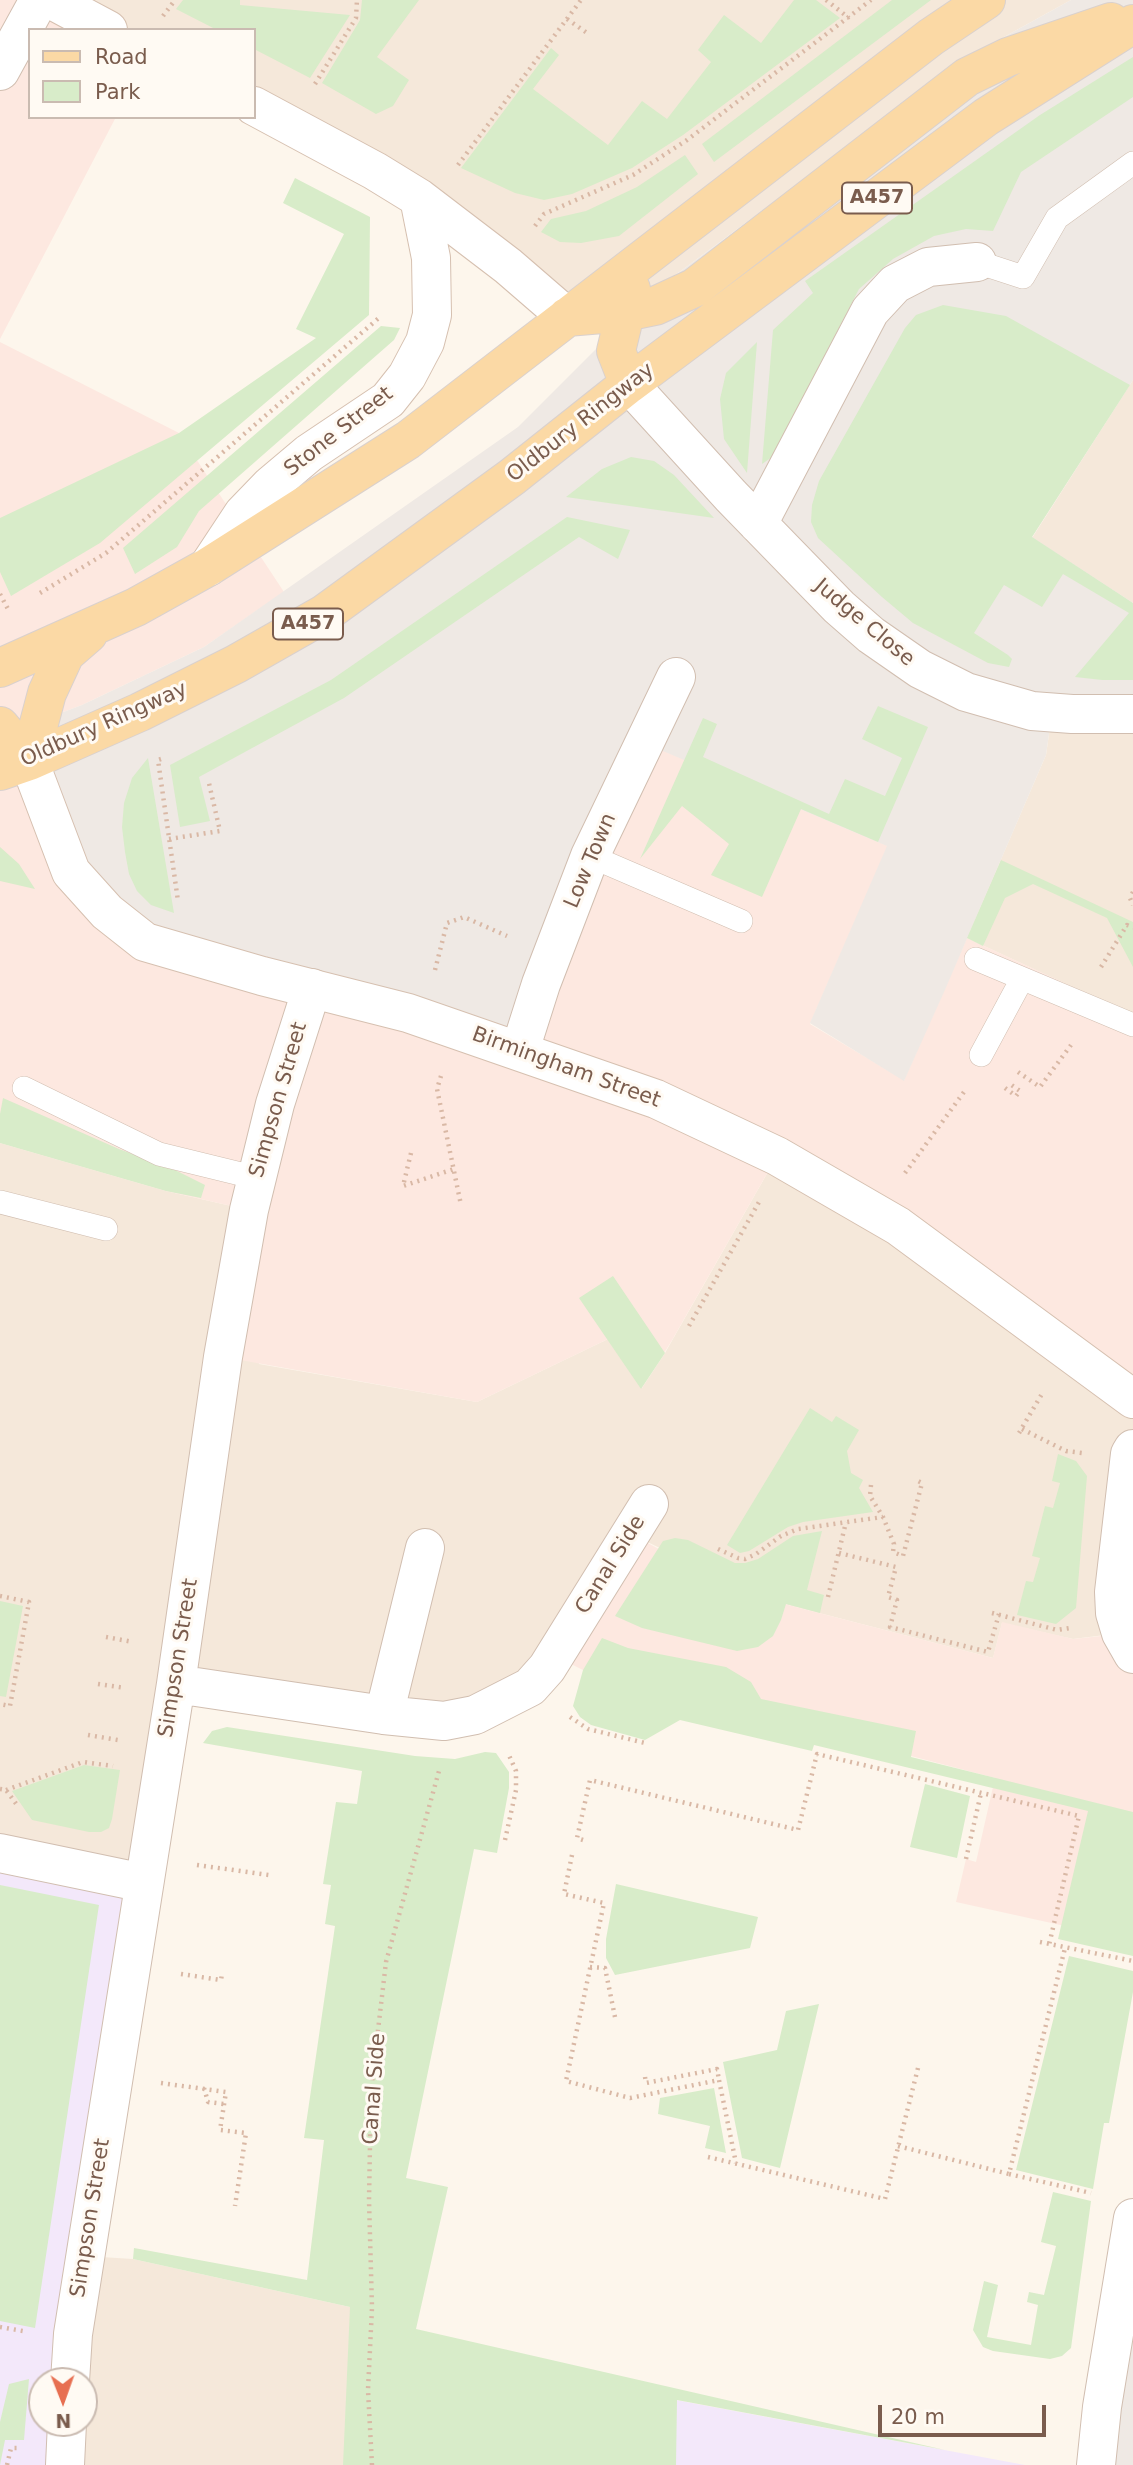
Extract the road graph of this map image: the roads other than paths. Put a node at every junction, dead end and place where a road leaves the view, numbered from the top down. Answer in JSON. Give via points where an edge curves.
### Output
{"nodes":[{"id":1,"x":39,"y":0,"type":"edge"},
{"id":2,"x":52,"y":0,"type":"edge"},
{"id":3,"x":986,"y":0,"type":"edge"},
{"id":4,"x":1133,"y":16,"type":"edge"},
{"id":5,"x":1133,"y":24,"type":"edge"},
{"id":6,"x":104,"y":28,"type":"edge"},
{"id":7,"x":0,"y":71,"type":"edge"},
{"id":8,"x":256,"y":107,"type":"edge"},
{"id":9,"x":1133,"y":163,"type":"edge"},
{"id":10,"x":419,"y":198,"type":"junction"},
{"id":11,"x":644,"y":257,"type":"junction"},
{"id":12,"x":977,"y":262,"type":"joint"},
{"id":13,"x":626,"y":312,"type":"junction"},
{"id":14,"x":567,"y":317,"type":"junction"},
{"id":15,"x":629,"y":384,"type":"junction"},
{"id":16,"x":758,"y":524,"type":"junction"},
{"id":17,"x":208,"y":567,"type":"junction"},
{"id":18,"x":100,"y":624,"type":"junction"},
{"id":19,"x":0,"y":668,"type":"edge"},
{"id":20,"x":676,"y":677,"type":"dead end"},
{"id":21,"x":1133,"y":713,"type":"edge"},
{"id":22,"x":0,"y":726,"type":"edge"},
{"id":23,"x":14,"y":766,"type":"edge"},
{"id":24,"x":590,"y":856,"type":"junction"},
{"id":25,"x":741,"y":921,"type":"dead end"},
{"id":26,"x":976,"y":959,"type":"dead end"},
{"id":27,"x":1022,"y":979,"type":"junction"},
{"id":28,"x":312,"y":988,"type":"junction"},
{"id":29,"x":1133,"y":1025,"type":"edge"},
{"id":30,"x":520,"y":1050,"type":"junction"},
{"id":31,"x":981,"y":1055,"type":"road end"},
{"id":32,"x":24,"y":1088,"type":"dead end"},
{"id":33,"x":257,"y":1178,"type":"junction"},
{"id":34,"x":0,"y":1202,"type":"edge"},
{"id":35,"x":106,"y":1229,"type":"dead end"},
{"id":36,"x":1131,"y":1394,"type":"edge"},
{"id":37,"x":1133,"y":1449,"type":"edge"},
{"id":38,"x":649,"y":1504,"type":"dead end"},
{"id":39,"x":425,"y":1548,"type":"dead end"},
{"id":40,"x":1133,"y":1654,"type":"edge"},
{"id":41,"x":176,"y":1684,"type":"junction"},
{"id":42,"x":384,"y":1714,"type":"junction"},
{"id":43,"x":0,"y":1853,"type":"edge"},
{"id":44,"x":144,"y":1883,"type":"junction"},
{"id":45,"x":1133,"y":2218,"type":"edge"},
{"id":46,"x":71,"y":2367,"type":"edge"},
{"id":47,"x":66,"y":2437,"type":"edge"},
{"id":48,"x":65,"y":2465,"type":"edge"},
{"id":49,"x":1096,"y":2465,"type":"edge"}],
"edges":[{"from":1,"to":7,"type":"street"},
{"from":2,"to":6,"type":"street"},
{"from":3,"to":11,"type":"main road"},
{"from":4,"to":13,"type":"main road","via":[[1073,33],[967,77],[694,288],[655,306]]},
{"from":5,"to":15,"type":"main road","name":"Oldbury Ringway","number":"A457","via":[[986,117]]},
{"from":8,"to":10,"type":"street"},
{"from":9,"to":12,"type":"lane","via":[[1057,218],[1023,277]]},
{"from":10,"to":14,"type":"street"},
{"from":10,"to":17,"type":"street","name":"Stone Street","via":[[430,258],[432,314],[425,342],[407,376],[388,400],[309,453],[271,485],[243,514]]},
{"from":11,"to":13,"type":"main road"},
{"from":11,"to":14,"type":"main road"},
{"from":12,"to":16,"type":"street","via":[[928,267],[895,284],[870,311]]},
{"from":13,"to":14,"type":"main road"},
{"from":13,"to":15,"type":"main road","via":[[616,351]]},
{"from":14,"to":17,"type":"main road","via":[[408,440]]},
{"from":15,"to":16,"type":"street","name":"Judge Close"},
{"from":15,"to":23,"type":"main road","name":"Oldbury Ringway","number":"A457","via":[[512,478],[324,614],[140,712]]},
{"from":16,"to":21,"type":"street","name":"Judge Close","via":[[839,607],[920,669],[967,692],[1032,711]]},
{"from":17,"to":18,"type":"main road"},
{"from":18,"to":19,"type":"main road"},
{"from":18,"to":23,"type":"main road","via":[[65,654]]},
{"from":20,"to":24,"type":"street","name":"Low Town"},
{"from":22,"to":23,"type":"main road"},
{"from":23,"to":28,"type":"street","name":"Birmingham Street","via":[[71,872],[107,912],[145,942]]},
{"from":24,"to":25,"type":"lane"},
{"from":24,"to":30,"type":"street","name":"Low Town"},
{"from":26,"to":27,"type":"lane"},
{"from":27,"to":29,"type":"lane"},
{"from":27,"to":31,"type":"lane"},
{"from":28,"to":30,"type":"street","name":"Birmingham Street"},
{"from":28,"to":33,"type":"street","name":"Simpson Street"},
{"from":30,"to":36,"type":"street","name":"Birmingham Street","via":[[656,1099],[777,1156],[898,1226]]},
{"from":32,"to":33,"type":"lane","via":[[159,1154]]},
{"from":33,"to":41,"type":"street","name":"Simpson Street","via":[[223,1357]]},
{"from":34,"to":35,"type":"lane"},
{"from":37,"to":40,"type":"street","via":[[1114,1592],[1121,1633]]},
{"from":38,"to":42,"type":"street","name":"Canal Side","via":[[548,1668],[530,1687],[475,1715],[444,1721]]},
{"from":39,"to":42,"type":"street"},
{"from":41,"to":42,"type":"street","name":"Canal Side"},
{"from":41,"to":44,"type":"street","name":"Simpson Street"},
{"from":43,"to":44,"type":"street"},
{"from":44,"to":46,"type":"street","name":"Simpson Street"},
{"from":45,"to":49,"type":"street"},
{"from":47,"to":48,"type":"street"}]}
